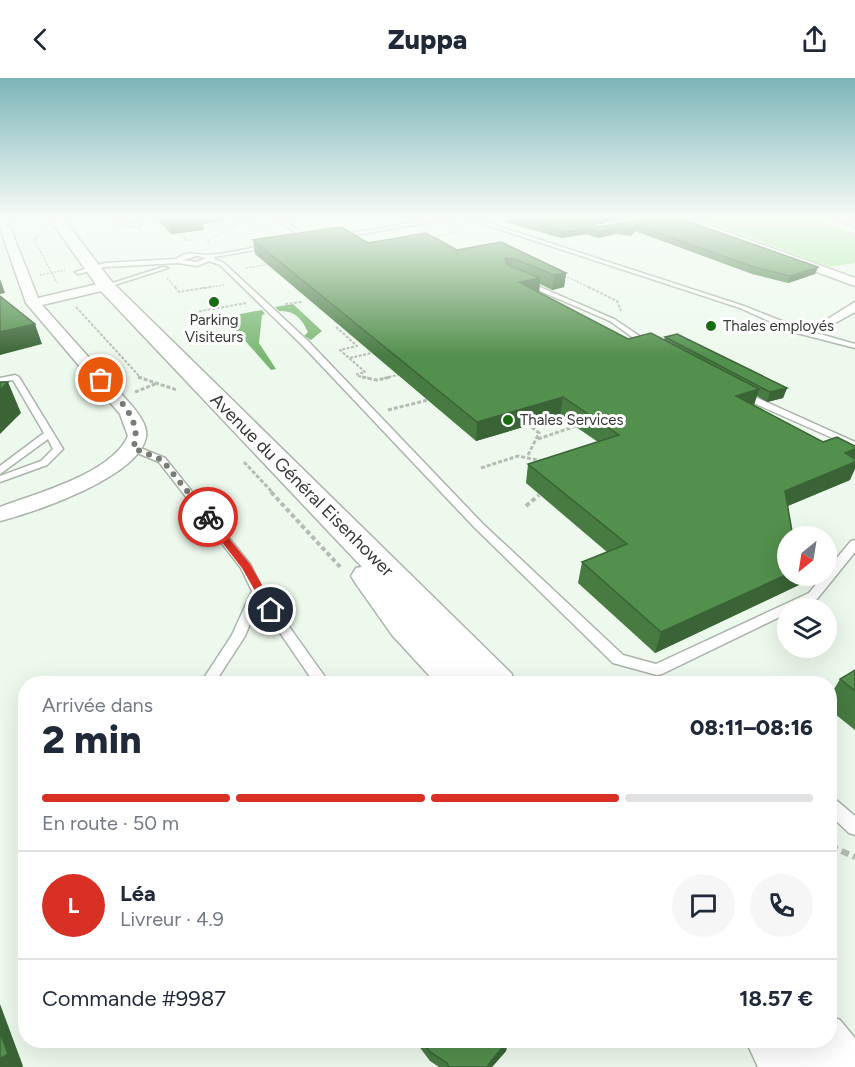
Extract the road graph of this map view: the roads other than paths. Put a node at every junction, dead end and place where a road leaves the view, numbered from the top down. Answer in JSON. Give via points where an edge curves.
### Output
{"nodes":[{"id":1,"x":18,"y":263,"type":"edge"},
{"id":2,"x":85,"y":263,"type":"edge"},
{"id":3,"x":152,"y":263,"type":"edge"},
{"id":4,"x":175,"y":263,"type":"edge"},
{"id":5,"x":219,"y":263,"type":"edge"},
{"id":6,"x":607,"y":263,"type":"edge"},
{"id":7,"x":801,"y":263,"type":"edge"},
{"id":8,"x":132,"y":264,"type":"junction"},
{"id":9,"x":518,"y":280,"type":"edge"},
{"id":10,"x":100,"y":281,"type":"junction"},
{"id":11,"x":855,"y":282,"type":"edge"},
{"id":12,"x":33,"y":303,"type":"junction"},
{"id":13,"x":855,"y":306,"type":"edge"},
{"id":14,"x":828,"y":323,"type":"dead end"},
{"id":15,"x":855,"y":346,"type":"edge"},
{"id":16,"x":653,"y":347,"type":"edge"},
{"id":17,"x":0,"y":380,"type":"edge"},
{"id":18,"x":733,"y":390,"type":"edge"},
{"id":19,"x":49,"y":434,"type":"junction"},
{"id":20,"x":855,"y":445,"type":"edge"},
{"id":21,"x":133,"y":448,"type":"junction"},
{"id":22,"x":0,"y":471,"type":"edge"},
{"id":23,"x":0,"y":479,"type":"edge"},
{"id":24,"x":0,"y":514,"type":"edge"},
{"id":25,"x":855,"y":544,"type":"edge"},
{"id":26,"x":258,"y":591,"type":"junction"},
{"id":27,"x":212,"y":676,"type":"edge"},
{"id":28,"x":317,"y":676,"type":"edge"},
{"id":29,"x":452,"y":676,"type":"edge"},
{"id":30,"x":489,"y":676,"type":"edge"},
{"id":31,"x":837,"y":811,"type":"edge"},
{"id":32,"x":855,"y":827,"type":"edge"},
{"id":33,"x":781,"y":1048,"type":"edge"},
{"id":34,"x":825,"y":1048,"type":"edge"},
{"id":35,"x":796,"y":1067,"type":"edge"},
{"id":36,"x":841,"y":1067,"type":"edge"}],
"edges":[{"from":1,"to":12,"type":"street"},
{"from":2,"to":10,"type":"main road","name":"Avenue du Général Eisenhower"},
{"from":3,"to":8,"type":"lane"},
{"from":4,"to":10,"type":"lane"},
{"from":5,"to":25,"type":"lane","via":[[261,300],[485,532],[618,659],[657,670],[813,596]]},
{"from":6,"to":15,"type":"lane","via":[[742,307],[796,330]]},
{"from":7,"to":11,"type":"street"},
{"from":8,"to":10,"type":"lane"},
{"from":8,"to":10,"type":"lane"},
{"from":8,"to":10,"type":"lane","via":[[144,271]]},
{"from":9,"to":16,"type":"lane","via":[[612,320]]},
{"from":10,"to":12,"type":"street"},
{"from":10,"to":29,"type":"main road","name":"Avenue du Général Eisenhower","via":[[143,347],[200,399],[353,560],[405,626]]},
{"from":10,"to":30,"type":"main road","name":"Avenue du Général Eisenhower"},
{"from":12,"to":21,"type":"street","via":[[135,424],[137,437]]},
{"from":13,"to":14,"type":"street"},
{"from":17,"to":19,"type":"lane","via":[[15,376]]},
{"from":18,"to":20,"type":"lane"},
{"from":19,"to":22,"type":"lane"},
{"from":19,"to":23,"type":"lane","via":[[58,449],[44,463]]},
{"from":21,"to":24,"type":"street","via":[[108,469],[86,480]]},
{"from":21,"to":26,"type":"lane","via":[[162,460],[246,567]]},
{"from":26,"to":27,"type":"lane","via":[[238,636]]},
{"from":26,"to":28,"type":"lane"},
{"from":31,"to":32,"type":"lane"},
{"from":33,"to":35,"type":"main road"},
{"from":34,"to":36,"type":"main road"}]}
